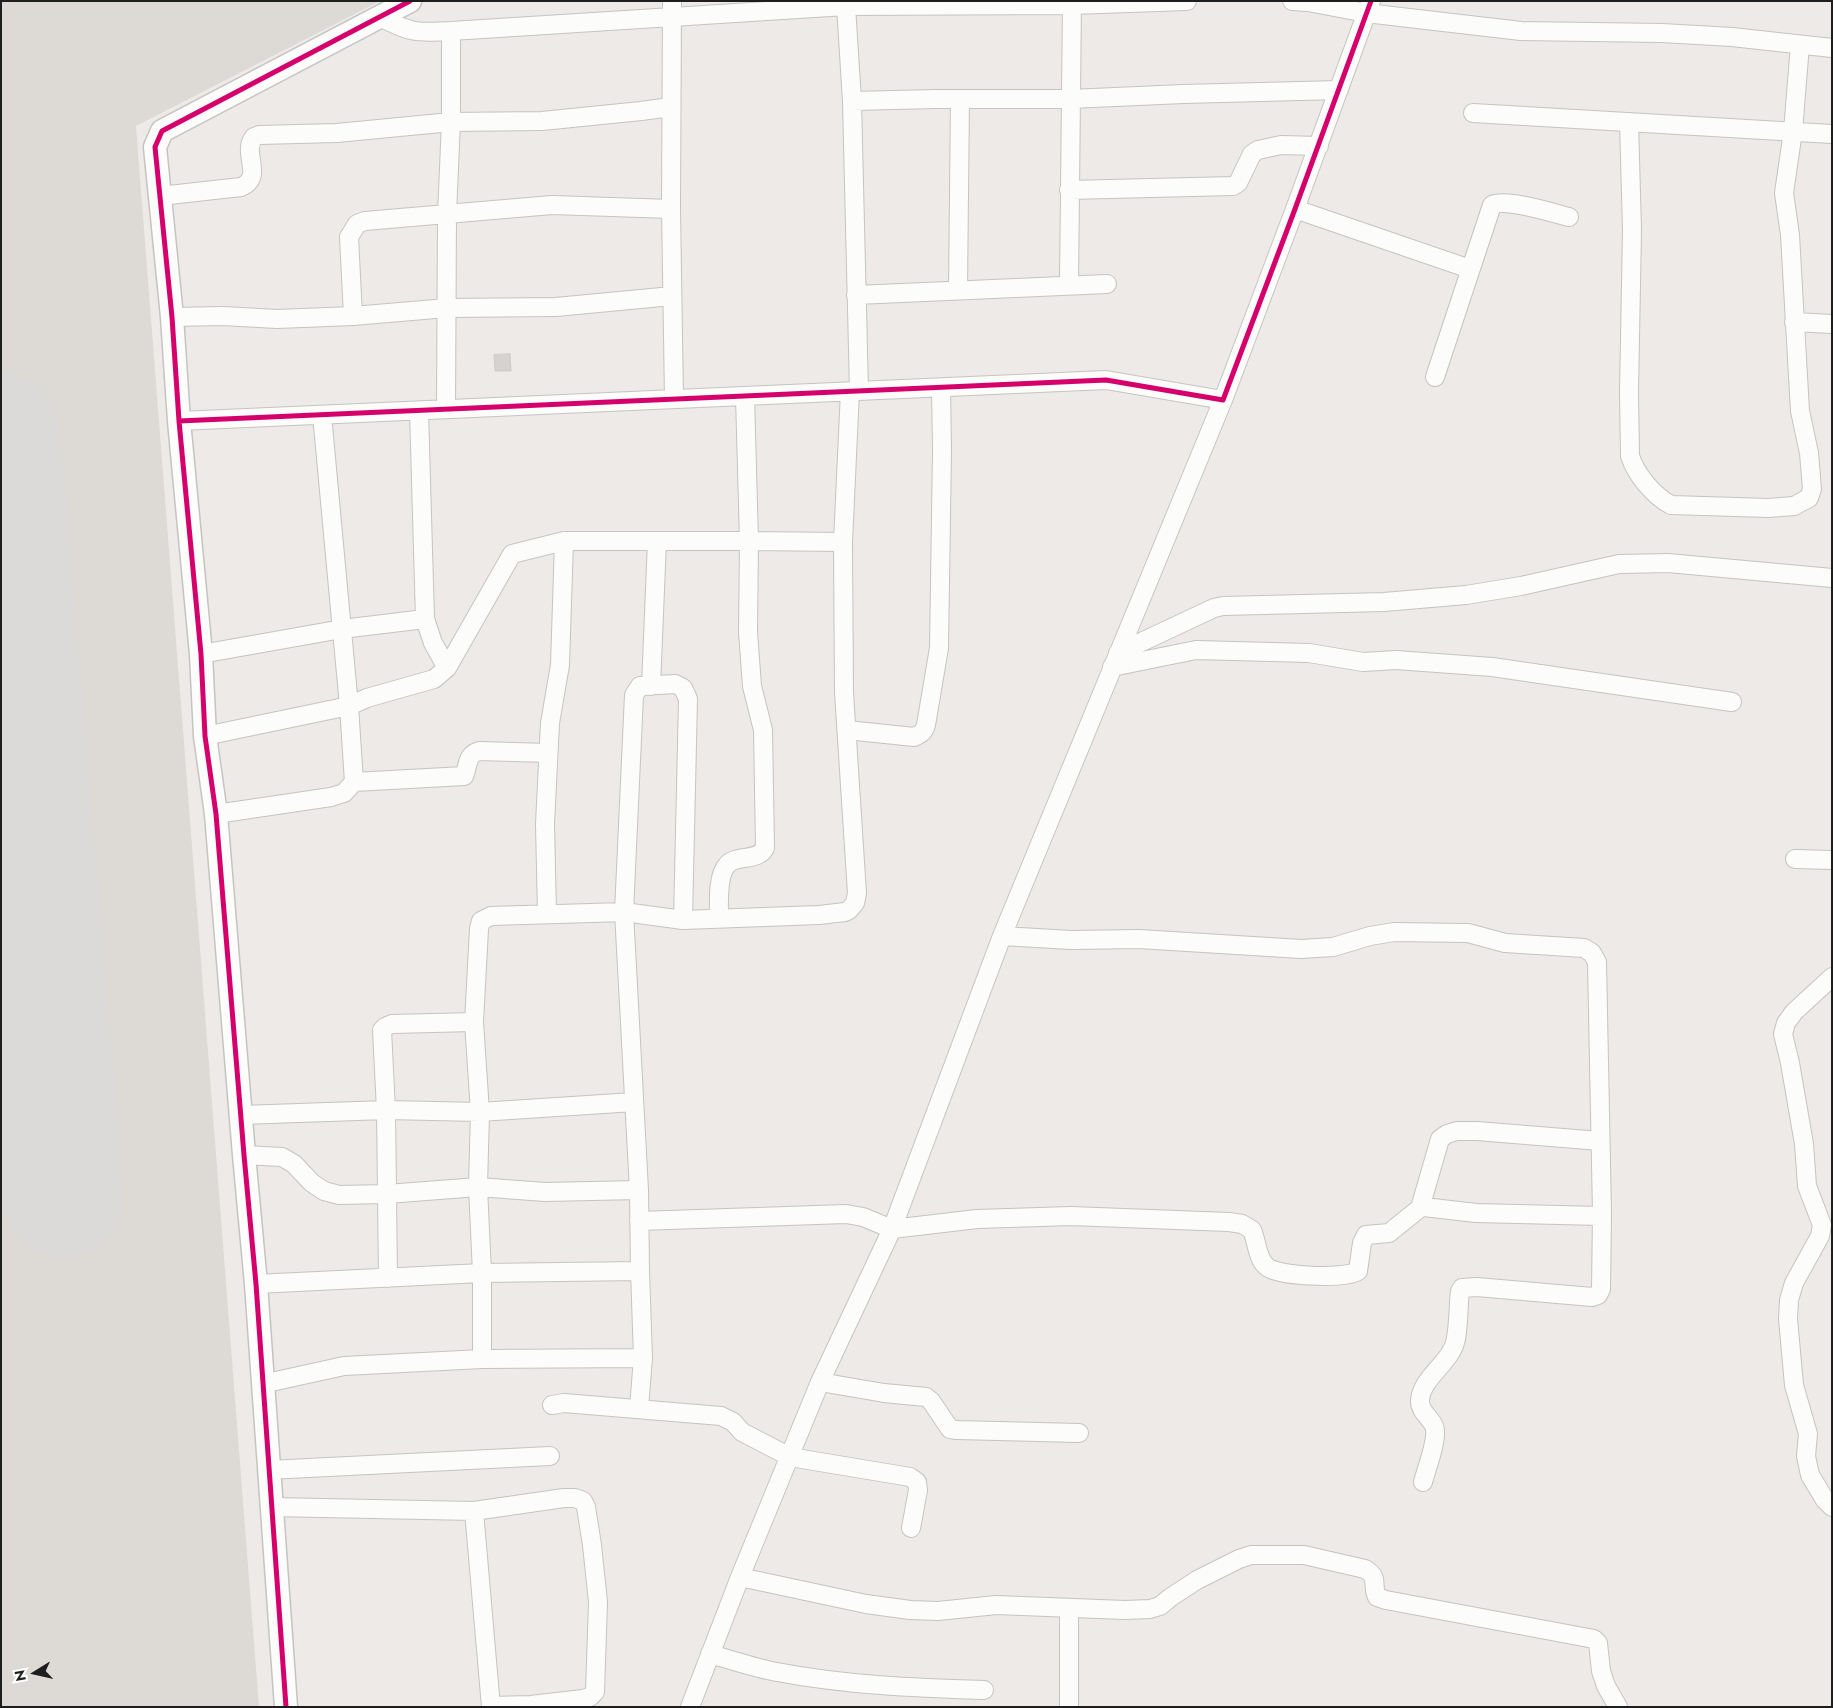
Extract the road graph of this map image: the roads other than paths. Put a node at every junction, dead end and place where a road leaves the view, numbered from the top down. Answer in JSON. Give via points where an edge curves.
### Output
{"nodes":[{"id":1,"x":410,"y":1,"type":"edge"},
{"id":2,"x":1187,"y":1,"type":"edge"},
{"id":3,"x":1292,"y":1,"type":"edge"},
{"id":4,"x":1071,"y":3,"type":"edge"},
{"id":5,"x":846,"y":6,"type":"junction"},
{"id":6,"x":1369,"y":7,"type":"edge"},
{"id":7,"x":672,"y":9,"type":"edge"},
{"id":8,"x":380,"y":17,"type":"junction"},
{"id":9,"x":451,"y":31,"type":"junction"},
{"id":10,"x":1800,"y":45,"type":"junction"},
{"id":11,"x":1832,"y":48,"type":"edge"},
{"id":12,"x":1339,"y":90,"type":"junction"},
{"id":13,"x":960,"y":99,"type":"junction"},
{"id":14,"x":1070,"y":100,"type":"junction"},
{"id":15,"x":852,"y":101,"type":"junction"},
{"id":16,"x":671,"y":107,"type":"junction"},
{"id":17,"x":1473,"y":113,"type":"dead end"},
{"id":18,"x":451,"y":122,"type":"junction"},
{"id":19,"x":1629,"y":122,"type":"junction"},
{"id":20,"x":1793,"y":131,"type":"junction"},
{"id":21,"x":1832,"y":134,"type":"edge"},
{"id":22,"x":1319,"y":146,"type":"junction"},
{"id":23,"x":1069,"y":190,"type":"junction"},
{"id":24,"x":160,"y":196,"type":"junction"},
{"id":25,"x":671,"y":209,"type":"junction"},
{"id":26,"x":1296,"y":209,"type":"junction"},
{"id":27,"x":447,"y":214,"type":"junction"},
{"id":28,"x":1570,"y":217,"type":"dead end"},
{"id":29,"x":1470,"y":269,"type":"junction"},
{"id":30,"x":1108,"y":284,"type":"dead end"},
{"id":31,"x":1069,"y":285,"type":"junction"},
{"id":32,"x":958,"y":290,"type":"junction"},
{"id":33,"x":856,"y":295,"type":"junction"},
{"id":34,"x":672,"y":296,"type":"junction"},
{"id":35,"x":447,"y":308,"type":"junction"},
{"id":36,"x":353,"y":316,"type":"junction"},
{"id":37,"x":172,"y":317,"type":"junction"},
{"id":38,"x":1794,"y":322,"type":"junction"},
{"id":39,"x":1832,"y":324,"type":"edge"},
{"id":40,"x":1435,"y":377,"type":"dead end"},
{"id":41,"x":941,"y":387,"type":"junction"},
{"id":42,"x":854,"y":391,"type":"junction"},
{"id":43,"x":746,"y":396,"type":"junction"},
{"id":44,"x":674,"y":399,"type":"junction"},
{"id":45,"x":1222,"y":400,"type":"junction"},
{"id":46,"x":446,"y":409,"type":"junction"},
{"id":47,"x":419,"y":410,"type":"junction"},
{"id":48,"x":322,"y":415,"type":"junction"},
{"id":49,"x":179,"y":422,"type":"junction"},
{"id":50,"x":749,"y":540,"type":"junction"},
{"id":51,"x":564,"y":541,"type":"junction"},
{"id":52,"x":657,"y":541,"type":"junction"},
{"id":53,"x":843,"y":542,"type":"junction"},
{"id":54,"x":1832,"y":578,"type":"edge"},
{"id":55,"x":425,"y":619,"type":"junction"},
{"id":56,"x":342,"y":629,"type":"junction"},
{"id":57,"x":201,"y":654,"type":"junction"},
{"id":58,"x":1115,"y":660,"type":"junction"},
{"id":59,"x":447,"y":668,"type":"junction"},
{"id":60,"x":652,"y":686,"type":"junction"},
{"id":61,"x":1732,"y":702,"type":"dead end"},
{"id":62,"x":349,"y":706,"type":"junction"},
{"id":63,"x":846,"y":730,"type":"junction"},
{"id":64,"x":205,"y":736,"type":"junction"},
{"id":65,"x":548,"y":753,"type":"junction"},
{"id":66,"x":354,"y":782,"type":"junction"},
{"id":67,"x":216,"y":814,"type":"junction"},
{"id":68,"x":1795,"y":859,"type":"dead end"},
{"id":69,"x":1832,"y":860,"type":"edge"},
{"id":70,"x":624,"y":912,"type":"junction"},
{"id":71,"x":547,"y":914,"type":"junction"},
{"id":72,"x":719,"y":918,"type":"junction"},
{"id":73,"x":683,"y":920,"type":"junction"},
{"id":74,"x":1002,"y":936,"type":"junction"},
{"id":75,"x":1832,"y":977,"type":"edge"},
{"id":76,"x":474,"y":1022,"type":"junction"},
{"id":77,"x":634,"y":1102,"type":"junction"},
{"id":78,"x":386,"y":1110,"type":"junction"},
{"id":79,"x":480,"y":1112,"type":"junction"},
{"id":80,"x":241,"y":1115,"type":"junction"},
{"id":81,"x":1600,"y":1141,"type":"junction"},
{"id":82,"x":244,"y":1155,"type":"junction"},
{"id":83,"x":478,"y":1187,"type":"junction"},
{"id":84,"x":639,"y":1190,"type":"junction"},
{"id":85,"x":387,"y":1194,"type":"junction"},
{"id":86,"x":1420,"y":1208,"type":"junction"},
{"id":87,"x":1601,"y":1216,"type":"junction"},
{"id":88,"x":639,"y":1221,"type":"junction"},
{"id":89,"x":892,"y":1229,"type":"junction"},
{"id":90,"x":640,"y":1271,"type":"junction"},
{"id":91,"x":482,"y":1273,"type":"junction"},
{"id":92,"x":388,"y":1278,"type":"junction"},
{"id":93,"x":256,"y":1284,"type":"junction"},
{"id":94,"x":643,"y":1358,"type":"junction"},
{"id":95,"x":482,"y":1359,"type":"junction"},
{"id":96,"x":820,"y":1382,"type":"junction"},
{"id":97,"x":262,"y":1384,"type":"junction"},
{"id":98,"x":552,"y":1405,"type":"dead end"},
{"id":99,"x":639,"y":1408,"type":"junction"},
{"id":100,"x":1079,"y":1433,"type":"dead end"},
{"id":101,"x":550,"y":1456,"type":"dead end"},
{"id":102,"x":790,"y":1457,"type":"junction"},
{"id":103,"x":268,"y":1470,"type":"junction"},
{"id":104,"x":1423,"y":1482,"type":"dead end"},
{"id":105,"x":271,"y":1507,"type":"junction"},
{"id":106,"x":1832,"y":1507,"type":"edge"},
{"id":107,"x":474,"y":1511,"type":"junction"},
{"id":108,"x":911,"y":1528,"type":"dead end"},
{"id":109,"x":740,"y":1577,"type":"junction"},
{"id":110,"x":1069,"y":1608,"type":"junction"},
{"id":111,"x":710,"y":1654,"type":"junction"},
{"id":112,"x":984,"y":1690,"type":"dead end"},
{"id":113,"x":491,"y":1706,"type":"edge"},
{"id":114,"x":286,"y":1707,"type":"edge"},
{"id":115,"x":690,"y":1707,"type":"edge"},
{"id":116,"x":1069,"y":1707,"type":"edge"},
{"id":117,"x":1618,"y":1707,"type":"edge"}],
"edges":[{"from":1,"to":8,"type":"street"},
{"from":2,"to":4,"type":"street"},
{"from":3,"to":6,"type":"street"},
{"from":4,"to":5,"type":"street"},
{"from":4,"to":14,"type":"street"},
{"from":5,"to":7,"type":"street"},
{"from":5,"to":15,"type":"street"},
{"from":6,"to":10,"type":"street","via":[[1521,31],[1732,37]]},
{"from":6,"to":12,"type":"street"},
{"from":7,"to":9,"type":"street"},
{"from":7,"to":16,"type":"street"},
{"from":8,"to":9,"type":"street","via":[[407,31]]},
{"from":8,"to":24,"type":"street","via":[[162,132],[155,147]]},
{"from":9,"to":18,"type":"street"},
{"from":10,"to":11,"type":"street"},
{"from":10,"to":20,"type":"street"},
{"from":12,"to":14,"type":"street"},
{"from":12,"to":22,"type":"street"},
{"from":13,"to":14,"type":"street"},
{"from":13,"to":15,"type":"street"},
{"from":13,"to":32,"type":"street"},
{"from":14,"to":23,"type":"street","via":[[1072,146]]},
{"from":15,"to":33,"type":"street"},
{"from":16,"to":18,"type":"street","via":[[542,121]]},
{"from":16,"to":25,"type":"street"},
{"from":17,"to":19,"type":"street"},
{"from":18,"to":24,"type":"street","via":[[337,133],[254,136],[250,145],[252,177],[247,184]]},
{"from":18,"to":27,"type":"street"},
{"from":19,"to":20,"type":"street"},
{"from":19,"to":38,"type":"street","via":[[1632,230],[1630,456],[1639,474],[1661,500],[1671,504],[1768,508],[1794,506],[1809,498],[1812,489],[1809,453],[1800,411]]},
{"from":20,"to":21,"type":"street"},
{"from":20,"to":38,"type":"street","via":[[1784,193],[1790,235]]},
{"from":22,"to":23,"type":"street","via":[[1281,145],[1258,150],[1252,154],[1238,183],[1233,186]]},
{"from":22,"to":26,"type":"street"},
{"from":23,"to":31,"type":"street"},
{"from":24,"to":37,"type":"street"},
{"from":25,"to":27,"type":"street","via":[[552,205]]},
{"from":25,"to":34,"type":"street"},
{"from":26,"to":29,"type":"street"},
{"from":26,"to":45,"type":"street"},
{"from":27,"to":35,"type":"street"},
{"from":27,"to":36,"type":"street","via":[[357,224],[348,237]]},
{"from":28,"to":29,"type":"street","via":[[1510,203],[1494,204]]},
{"from":29,"to":40,"type":"street"},
{"from":30,"to":31,"type":"street"},
{"from":31,"to":32,"type":"street"},
{"from":32,"to":33,"type":"street"},
{"from":33,"to":42,"type":"street"},
{"from":34,"to":35,"type":"street","via":[[556,307]]},
{"from":34,"to":44,"type":"street"},
{"from":35,"to":36,"type":"street"},
{"from":35,"to":46,"type":"street"},
{"from":36,"to":37,"type":"street","via":[[277,319]]},
{"from":37,"to":49,"type":"street"},
{"from":38,"to":39,"type":"street"},
{"from":41,"to":42,"type":"street"},
{"from":41,"to":45,"type":"street","via":[[1106,380]]},
{"from":41,"to":63,"type":"street","via":[[939,648],[926,725],[924,731],[914,736]]},
{"from":42,"to":43,"type":"street"},
{"from":42,"to":53,"type":"street"},
{"from":43,"to":44,"type":"street"},
{"from":43,"to":50,"type":"street"},
{"from":44,"to":46,"type":"street"},
{"from":45,"to":58,"type":"street"},
{"from":46,"to":47,"type":"street"},
{"from":47,"to":48,"type":"street"},
{"from":47,"to":55,"type":"street"},
{"from":48,"to":49,"type":"street"},
{"from":48,"to":56,"type":"street"},
{"from":49,"to":57,"type":"street"},
{"from":50,"to":52,"type":"street"},
{"from":50,"to":53,"type":"street"},
{"from":50,"to":72,"type":"street","via":[[748,632],[752,686],[763,730],[765,848],[757,855],[727,864],[720,887]]},
{"from":51,"to":52,"type":"street"},
{"from":51,"to":59,"type":"street","via":[[512,554]]},
{"from":51,"to":65,"type":"street","via":[[560,665]]},
{"from":52,"to":60,"type":"street"},
{"from":53,"to":63,"type":"street"},
{"from":54,"to":58,"type":"street","via":[[1643,562],[1466,595],[1384,602],[1223,606]]},
{"from":55,"to":56,"type":"street"},
{"from":55,"to":59,"type":"street","via":[[433,643]]},
{"from":56,"to":57,"type":"street"},
{"from":56,"to":62,"type":"street"},
{"from":57,"to":64,"type":"street"},
{"from":58,"to":61,"type":"street","via":[[1196,650],[1309,653],[1363,662],[1396,660],[1492,667]]},
{"from":58,"to":74,"type":"street"},
{"from":59,"to":62,"type":"street","via":[[434,679]]},
{"from":60,"to":70,"type":"street","via":[[640,686],[634,695]]},
{"from":60,"to":73,"type":"street","via":[[679,685],[688,699]]},
{"from":62,"to":64,"type":"street"},
{"from":62,"to":66,"type":"street"},
{"from":63,"to":72,"type":"street","via":[[857,893],[855,903],[845,912],[819,915]]},
{"from":64,"to":67,"type":"street"},
{"from":65,"to":66,"type":"street","via":[[479,750],[469,759],[464,776]]},
{"from":65,"to":71,"type":"street","via":[[545,824]]},
{"from":66,"to":67,"type":"street","via":[[344,793],[331,797]]},
{"from":67,"to":80,"type":"street"},
{"from":68,"to":69,"type":"street"},
{"from":70,"to":71,"type":"street"},
{"from":70,"to":73,"type":"street"},
{"from":70,"to":77,"type":"street"},
{"from":71,"to":76,"type":"street","via":[[491,916],[481,921]]},
{"from":72,"to":73,"type":"street"},
{"from":74,"to":81,"type":"street","via":[[1139,939],[1301,949],[1333,946],[1394,932],[1468,934],[1505,943],[1588,949],[1597,962]]},
{"from":74,"to":89,"type":"street"},
{"from":75,"to":106,"type":"street","via":[[1794,1012],[1782,1034],[1804,1144],[1807,1186],[1822,1225],[1820,1236],[1794,1283],[1789,1300],[1794,1385],[1808,1434],[1806,1456],[1810,1475]]},
{"from":76,"to":78,"type":"street","via":[[392,1024],[385,1027],[382,1034]]},
{"from":76,"to":79,"type":"street"},
{"from":77,"to":79,"type":"street"},
{"from":77,"to":84,"type":"street"},
{"from":78,"to":79,"type":"street"},
{"from":78,"to":80,"type":"street"},
{"from":78,"to":85,"type":"street"},
{"from":79,"to":83,"type":"street"},
{"from":80,"to":82,"type":"street"},
{"from":81,"to":86,"type":"street","via":[[1477,1131],[1447,1134],[1437,1147]]},
{"from":81,"to":87,"type":"street"},
{"from":82,"to":85,"type":"street","via":[[282,1157],[324,1191],[331,1193]]},
{"from":82,"to":93,"type":"street"},
{"from":83,"to":84,"type":"street","via":[[545,1192]]},
{"from":83,"to":85,"type":"street"},
{"from":83,"to":91,"type":"street"},
{"from":84,"to":88,"type":"street"},
{"from":85,"to":92,"type":"street"},
{"from":86,"to":87,"type":"street","via":[[1476,1213]]},
{"from":86,"to":89,"type":"street","via":[[1389,1233],[1366,1235],[1358,1271],[1336,1275],[1275,1272],[1262,1261],[1252,1230],[1242,1224],[1228,1222],[1071,1216],[977,1219]]},
{"from":87,"to":104,"type":"street","via":[[1601,1289],[1598,1295],[1477,1287],[1465,1287],[1460,1291],[1454,1348],[1432,1376],[1420,1400],[1435,1427],[1436,1436]]},
{"from":88,"to":89,"type":"street","via":[[846,1214]]},
{"from":88,"to":90,"type":"street"},
{"from":89,"to":96,"type":"street"},
{"from":90,"to":91,"type":"street"},
{"from":90,"to":94,"type":"street"},
{"from":91,"to":92,"type":"street"},
{"from":91,"to":95,"type":"street"},
{"from":92,"to":93,"type":"street"},
{"from":93,"to":97,"type":"street"},
{"from":94,"to":95,"type":"street"},
{"from":94,"to":99,"type":"street"},
{"from":95,"to":97,"type":"street","via":[[344,1366]]},
{"from":96,"to":100,"type":"street","via":[[926,1397],[950,1429]]},
{"from":96,"to":102,"type":"street"},
{"from":97,"to":103,"type":"street"},
{"from":98,"to":99,"type":"street"},
{"from":99,"to":102,"type":"street","via":[[721,1416],[742,1432]]},
{"from":101,"to":103,"type":"street"},
{"from":102,"to":108,"type":"street","via":[[915,1479],[918,1490]]},
{"from":102,"to":109,"type":"street"},
{"from":103,"to":105,"type":"street"},
{"from":105,"to":107,"type":"street"},
{"from":105,"to":114,"type":"street"},
{"from":107,"to":113,"type":"street"},
{"from":107,"to":113,"type":"street","via":[[564,1498],[583,1501],[598,1602],[593,1695],[531,1705]]},
{"from":109,"to":110,"type":"street","via":[[910,1610],[938,1611],[996,1605]]},
{"from":109,"to":111,"type":"street"},
{"from":110,"to":116,"type":"street"},
{"from":110,"to":117,"type":"street","via":[[1150,1609],[1239,1559],[1251,1555],[1304,1555],[1371,1572],[1375,1578],[1374,1592],[1386,1600],[1594,1639],[1598,1643],[1606,1686]]},
{"from":111,"to":112,"type":"street","via":[[777,1672],[843,1681]]},
{"from":111,"to":115,"type":"street"}]}
